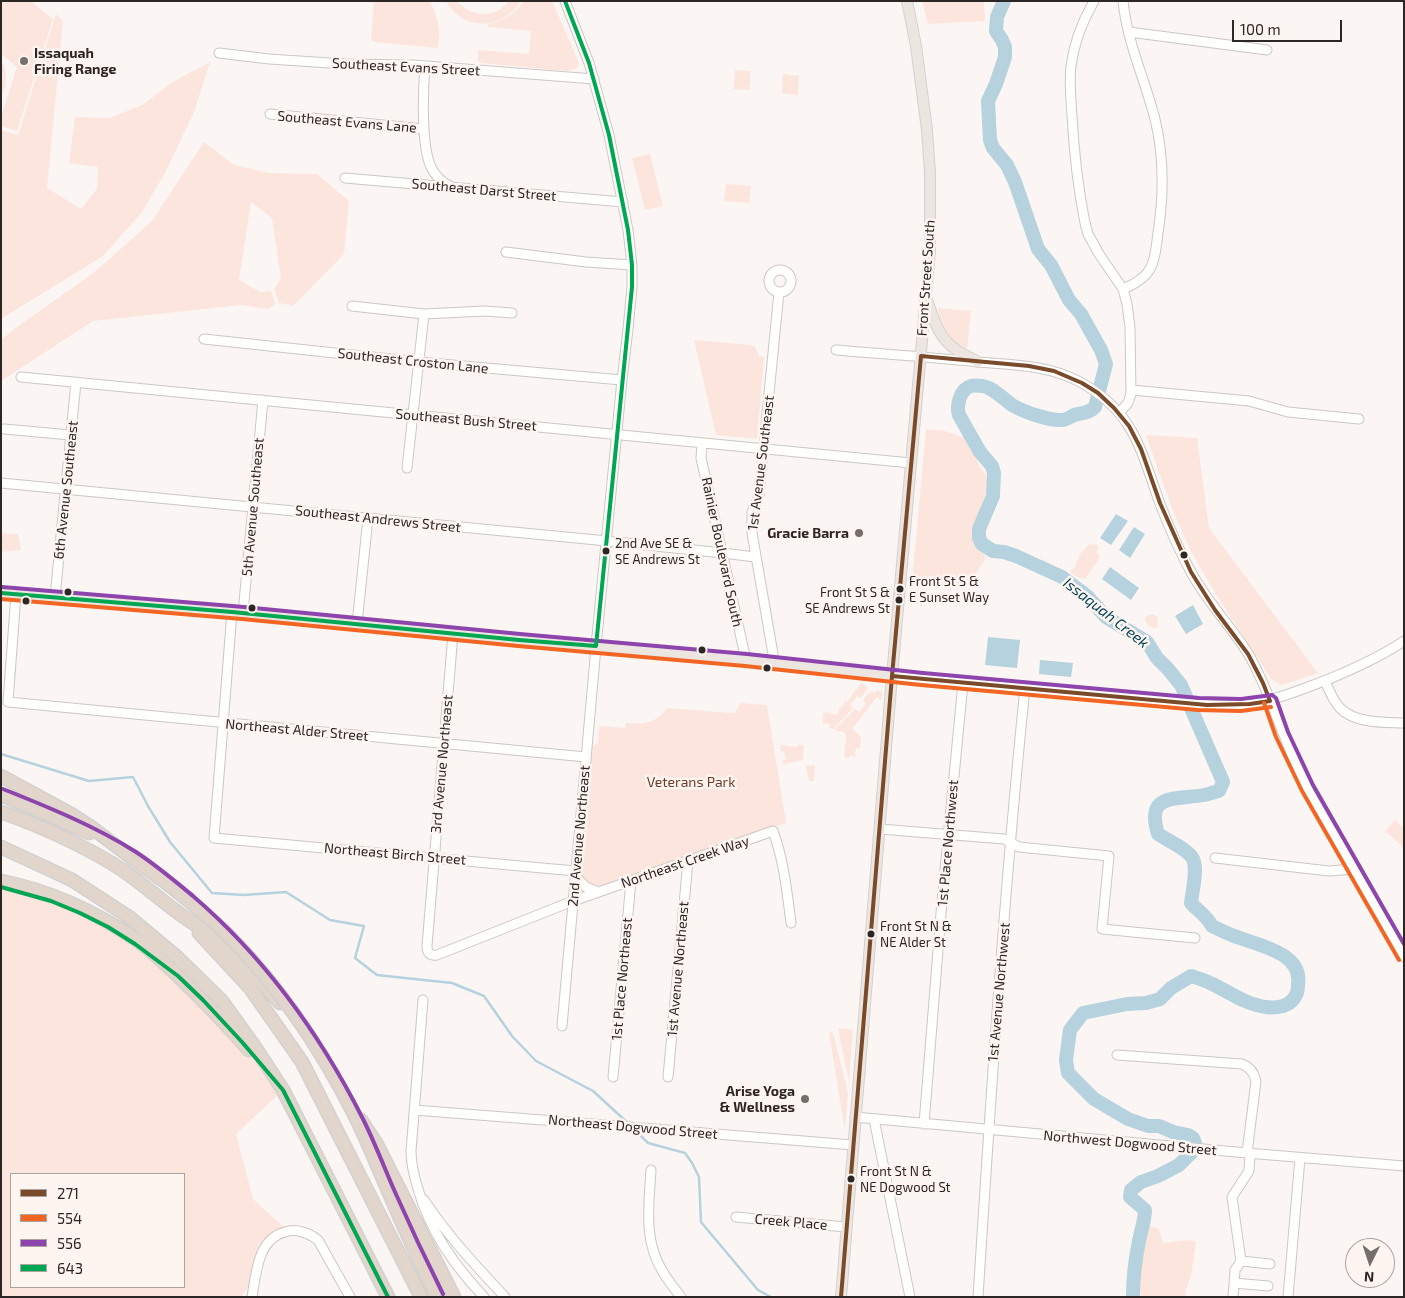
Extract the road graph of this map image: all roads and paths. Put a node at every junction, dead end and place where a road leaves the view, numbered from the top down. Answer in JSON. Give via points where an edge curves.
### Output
{"nodes":[{"id":1,"x":565,"y":1,"type":"edge"},
{"id":2,"x":907,"y":1,"type":"edge"},
{"id":3,"x":1094,"y":1,"type":"edge"},
{"id":4,"x":1123,"y":1,"type":"edge"},
{"id":5,"x":1129,"y":32,"type":"junction"},
{"id":6,"x":1267,"y":50,"type":"dead end"},
{"id":7,"x":219,"y":53,"type":"dead end"},
{"id":8,"x":425,"y":66,"type":"junction"},
{"id":9,"x":594,"y":79,"type":"junction"},
{"id":10,"x":270,"y":114,"type":"dead end"},
{"id":11,"x":424,"y":129,"type":"junction"},
{"id":12,"x":345,"y":178,"type":"dead end"},
{"id":13,"x":458,"y":187,"type":"junction"},
{"id":14,"x":623,"y":202,"type":"junction"},
{"id":15,"x":506,"y":252,"type":"dead end"},
{"id":16,"x":632,"y":265,"type":"junction"},
{"id":17,"x":1123,"y":289,"type":"junction"},
{"id":18,"x":779,"y":292,"type":"dead end"},
{"id":19,"x":926,"y":298,"type":"junction"},
{"id":20,"x":352,"y":306,"type":"dead end"},
{"id":21,"x":512,"y":313,"type":"dead end"},
{"id":22,"x":424,"y":314,"type":"junction"},
{"id":23,"x":204,"y":339,"type":"dead end"},
{"id":24,"x":836,"y":350,"type":"dead end"},
{"id":25,"x":921,"y":356,"type":"junction"},
{"id":26,"x":419,"y":362,"type":"junction"},
{"id":27,"x":978,"y":362,"type":"junction"},
{"id":28,"x":21,"y":377,"type":"dead end"},
{"id":29,"x":622,"y":380,"type":"junction"},
{"id":30,"x":76,"y":382,"type":"junction"},
{"id":31,"x":1132,"y":390,"type":"junction"},
{"id":32,"x":263,"y":400,"type":"junction"},
{"id":33,"x":1120,"y":413,"type":"junction"},
{"id":34,"x":414,"y":415,"type":"junction"},
{"id":35,"x":1359,"y":419,"type":"dead end"},
{"id":36,"x":4,"y":429,"type":"dead end"},
{"id":37,"x":71,"y":435,"type":"junction"},
{"id":38,"x":616,"y":435,"type":"junction"},
{"id":39,"x":702,"y":443,"type":"junction"},
{"id":40,"x":763,"y":449,"type":"junction"},
{"id":41,"x":911,"y":463,"type":"junction"},
{"id":42,"x":407,"y":468,"type":"dead end"},
{"id":43,"x":1,"y":483,"type":"edge"},
{"id":44,"x":66,"y":489,"type":"junction"},
{"id":45,"x":254,"y":507,"type":"junction"},
{"id":46,"x":368,"y":518,"type":"junction"},
{"id":47,"x":606,"y":541,"type":"junction"},
{"id":48,"x":722,"y":553,"type":"junction"},
{"id":49,"x":755,"y":557,"type":"junction"},
{"id":50,"x":1,"y":593,"type":"edge"},
{"id":51,"x":16,"y":594,"type":"junction"},
{"id":52,"x":55,"y":597,"type":"junction"},
{"id":53,"x":232,"y":612,"type":"junction"},
{"id":54,"x":243,"y":613,"type":"junction"},
{"id":55,"x":358,"y":624,"type":"junction"},
{"id":56,"x":453,"y":634,"type":"junction"},
{"id":57,"x":1404,"y":641,"type":"edge"},
{"id":58,"x":596,"y":646,"type":"junction"},
{"id":59,"x":746,"y":660,"type":"junction"},
{"id":60,"x":772,"y":663,"type":"junction"},
{"id":61,"x":892,"y":676,"type":"junction"},
{"id":62,"x":1325,"y":681,"type":"junction"},
{"id":63,"x":963,"y":683,"type":"junction"},
{"id":64,"x":1025,"y":688,"type":"junction"},
{"id":65,"x":1270,"y":701,"type":"junction"},
{"id":66,"x":223,"y":723,"type":"junction"},
{"id":67,"x":1404,"y":723,"type":"edge"},
{"id":68,"x":444,"y":743,"type":"junction"},
{"id":69,"x":586,"y":757,"type":"junction"},
{"id":70,"x":1,"y":776,"type":"edge"},
{"id":71,"x":1,"y":795,"type":"edge"},
{"id":72,"x":1,"y":812,"type":"edge"},
{"id":73,"x":880,"y":830,"type":"junction"},
{"id":74,"x":948,"y":834,"type":"junction"},
{"id":75,"x":1011,"y":843,"type":"junction"},
{"id":76,"x":1,"y":847,"type":"edge"},
{"id":77,"x":120,"y":849,"type":"junction"},
{"id":78,"x":434,"y":858,"type":"junction"},
{"id":79,"x":1215,"y":858,"type":"dead end"},
{"id":80,"x":688,"y":861,"type":"junction"},
{"id":81,"x":1354,"y":869,"type":"junction"},
{"id":82,"x":575,"y":874,"type":"junction"},
{"id":83,"x":1,"y":881,"type":"edge"},
{"id":84,"x":631,"y":881,"type":"junction"},
{"id":85,"x":1,"y":887,"type":"edge"},
{"id":86,"x":598,"y":892,"type":"junction"},
{"id":87,"x":573,"y":901,"type":"junction"},
{"id":88,"x":183,"y":917,"type":"junction"},
{"id":89,"x":791,"y":924,"type":"dead end"},
{"id":90,"x":1195,"y":938,"type":"dead end"},
{"id":91,"x":429,"y":954,"type":"joint"},
{"id":92,"x":1404,"y":957,"type":"edge"},
{"id":93,"x":178,"y":976,"type":"junction"},
{"id":94,"x":423,"y":1000,"type":"dead end"},
{"id":95,"x":562,"y":1026,"type":"dead end"},
{"id":96,"x":1117,"y":1054,"type":"dead end"},
{"id":97,"x":613,"y":1077,"type":"dead end"},
{"id":98,"x":668,"y":1077,"type":"dead end"},
{"id":99,"x":283,"y":1090,"type":"junction"},
{"id":100,"x":414,"y":1110,"type":"junction"},
{"id":101,"x":855,"y":1117,"type":"junction"},
{"id":102,"x":874,"y":1119,"type":"junction"},
{"id":103,"x":924,"y":1124,"type":"junction"},
{"id":104,"x":988,"y":1130,"type":"junction"},
{"id":105,"x":853,"y":1146,"type":"junction"},
{"id":106,"x":1249,"y":1154,"type":"junction"},
{"id":107,"x":1300,"y":1158,"type":"junction"},
{"id":108,"x":1404,"y":1166,"type":"edge"},
{"id":109,"x":651,"y":1170,"type":"dead end"},
{"id":110,"x":418,"y":1189,"type":"junction"},
{"id":111,"x":736,"y":1217,"type":"dead end"},
{"id":112,"x":846,"y":1228,"type":"junction"},
{"id":113,"x":1241,"y":1261,"type":"junction"},
{"id":114,"x":1270,"y":1264,"type":"dead end"},
{"id":115,"x":491,"y":1282,"type":"junction"},
{"id":116,"x":1234,"y":1283,"type":"junction"},
{"id":117,"x":1268,"y":1286,"type":"dead end"},
{"id":118,"x":482,"y":1295,"type":"edge"},
{"id":119,"x":252,"y":1297,"type":"edge"},
{"id":120,"x":350,"y":1297,"type":"edge"},
{"id":121,"x":388,"y":1297,"type":"edge"},
{"id":122,"x":421,"y":1297,"type":"edge"},
{"id":123,"x":437,"y":1297,"type":"edge"},
{"id":124,"x":454,"y":1297,"type":"edge"},
{"id":125,"x":505,"y":1297,"type":"edge"},
{"id":126,"x":681,"y":1297,"type":"edge"},
{"id":127,"x":840,"y":1297,"type":"edge"},
{"id":128,"x":910,"y":1297,"type":"edge"},
{"id":129,"x":978,"y":1297,"type":"edge"},
{"id":130,"x":1233,"y":1297,"type":"edge"},
{"id":131,"x":1288,"y":1297,"type":"edge"}],
"edges":[{"from":1,"to":9,"type":"street","name":"2nd Avenue Northeast"},
{"from":2,"to":19,"type":"main road","name":"Front Street South","via":[[923,89],[930,173],[931,229]]},
{"from":3,"to":17,"type":"street","via":[[1078,34],[1070,67],[1074,139],[1082,211],[1088,234]]},
{"from":4,"to":5,"type":"street"},
{"from":5,"to":6,"type":"street"},
{"from":5,"to":17,"type":"street","via":[[1155,119],[1163,189],[1152,263],[1143,278]]},
{"from":7,"to":8,"type":"street","name":"Southeast Evans Street","via":[[345,64]]},
{"from":8,"to":9,"type":"street","name":"Southeast Evans Street"},
{"from":8,"to":11,"type":"street"},
{"from":9,"to":14,"type":"street","name":"2nd Avenue Northeast"},
{"from":10,"to":11,"type":"street","name":"Southeast Evans Lane"},
{"from":11,"to":13,"type":"street","via":[[432,169],[444,182]]},
{"from":12,"to":13,"type":"street","name":"Southeast Darst Street"},
{"from":13,"to":14,"type":"street","name":"Southeast Darst Street"},
{"from":14,"to":16,"type":"street","name":"2nd Avenue Northeast"},
{"from":15,"to":16,"type":"street"},
{"from":16,"to":29,"type":"street","name":"2nd Avenue Northeast"},
{"from":17,"to":31,"type":"street","via":[[1130,321]]},
{"from":18,"to":40,"type":"street","name":"1st Avenue Southeast"},
{"from":19,"to":25,"type":"main road","name":"Front Street South"},
{"from":19,"to":27,"type":"main road","via":[[945,340]]},
{"from":20,"to":22,"type":"street"},
{"from":21,"to":22,"type":"street"},
{"from":22,"to":26,"type":"street"},
{"from":23,"to":26,"type":"street","name":"Southeast Croston Lane"},
{"from":24,"to":25,"type":"street"},
{"from":25,"to":27,"type":"street"},
{"from":25,"to":41,"type":"main road","name":"Front Street South"},
{"from":26,"to":29,"type":"street","name":"Southeast Croston Lane"},
{"from":26,"to":34,"type":"street"},
{"from":27,"to":33,"type":"street","via":[[1054,371],[1090,388]]},
{"from":28,"to":30,"type":"street","name":"Southeast Bush Street"},
{"from":29,"to":38,"type":"street","name":"2nd Avenue Northeast"},
{"from":30,"to":32,"type":"street","name":"Southeast Bush Street"},
{"from":30,"to":37,"type":"street","name":"6th Avenue Southeast"},
{"from":31,"to":33,"type":"street","via":[[1130,400]]},
{"from":31,"to":35,"type":"street","via":[[1249,401],[1288,412]]},
{"from":32,"to":34,"type":"street","name":"Southeast Bush Street"},
{"from":32,"to":45,"type":"street","name":"5th Avenue Southeast"},
{"from":33,"to":65,"type":"street","via":[[1141,450],[1160,503],[1191,572],[1248,654]]},
{"from":34,"to":38,"type":"street","name":"Southeast Bush Street"},
{"from":34,"to":42,"type":"street"},
{"from":36,"to":37,"type":"street"},
{"from":37,"to":44,"type":"street","name":"6th Avenue Southeast"},
{"from":38,"to":39,"type":"street","name":"Southeast Bush Street"},
{"from":38,"to":47,"type":"street","name":"2nd Avenue Northeast"},
{"from":39,"to":40,"type":"street","name":"Southeast Bush Street"},
{"from":39,"to":48,"type":"street","name":"Rainier Boulevard South","via":[[701,458]]},
{"from":40,"to":41,"type":"street","name":"Southeast Bush Street"},
{"from":40,"to":49,"type":"street","name":"1st Avenue Southeast","via":[[758,500],[751,520]]},
{"from":41,"to":61,"type":"main road","name":"Front Street South"},
{"from":43,"to":44,"type":"street","name":"Southeast Andrews Street"},
{"from":44,"to":45,"type":"street","name":"Southeast Andrews Street"},
{"from":44,"to":52,"type":"street","name":"6th Avenue Southeast"},
{"from":45,"to":46,"type":"street","name":"Southeast Andrews Street"},
{"from":45,"to":54,"type":"street","name":"5th Avenue Southeast"},
{"from":46,"to":47,"type":"street","name":"Southeast Andrews Street"},
{"from":46,"to":55,"type":"street"},
{"from":47,"to":48,"type":"street","name":"Southeast Andrews Street"},
{"from":47,"to":58,"type":"street","name":"2nd Avenue Northeast"},
{"from":48,"to":49,"type":"street","name":"Southeast Andrews Street"},
{"from":48,"to":59,"type":"street","name":"Rainier Boulevard South"},
{"from":49,"to":60,"type":"street","name":"1st Avenue Southeast"},
{"from":50,"to":51,"type":"main road"},
{"from":51,"to":52,"type":"main road"},
{"from":51,"to":66,"type":"street","name":"Northeast Alder Street","via":[[8,702]]},
{"from":52,"to":53,"type":"main road"},
{"from":53,"to":54,"type":"main road"},
{"from":53,"to":66,"type":"street"},
{"from":54,"to":55,"type":"main road"},
{"from":55,"to":56,"type":"main road"},
{"from":56,"to":58,"type":"main road"},
{"from":56,"to":68,"type":"street","name":"3rd Avenue Northeast"},
{"from":57,"to":62,"type":"street","via":[[1378,657]]},
{"from":58,"to":59,"type":"main road"},
{"from":58,"to":69,"type":"street","name":"2nd Avenue Northeast"},
{"from":59,"to":60,"type":"main road"},
{"from":60,"to":61,"type":"main road"},
{"from":61,"to":63,"type":"street"},
{"from":61,"to":73,"type":"main road","name":"Front Street South"},
{"from":62,"to":65,"type":"street"},
{"from":62,"to":67,"type":"street","via":[[1346,713],[1362,719]]},
{"from":63,"to":64,"type":"street"},
{"from":63,"to":74,"type":"street","name":"1st Place Northwest"},
{"from":64,"to":65,"type":"street","via":[[1199,704],[1240,705]]},
{"from":64,"to":75,"type":"street","name":"1st Avenue Northwest"},
{"from":65,"to":81,"type":"street","via":[[1304,781]]},
{"from":66,"to":68,"type":"street","name":"Northeast Alder Street"},
{"from":66,"to":78,"type":"street","name":"Northeast Birch Street","via":[[214,838]]},
{"from":68,"to":69,"type":"street","name":"Northeast Alder Street"},
{"from":68,"to":78,"type":"street","name":"3rd Avenue Northeast"},
{"from":69,"to":82,"type":"street","name":"2nd Avenue Northeast"},
{"from":70,"to":77,"type":"highway","via":[[71,814]]},
{"from":71,"to":77,"type":"highway"},
{"from":72,"to":88,"type":"highway","via":[[90,851],[120,869]]},
{"from":73,"to":74,"type":"street"},
{"from":73,"to":101,"type":"main road","name":"Front Street South"},
{"from":74,"to":75,"type":"street","via":[[1004,839]]},
{"from":74,"to":103,"type":"street","name":"1st Place Northwest"},
{"from":75,"to":90,"type":"street","via":[[1019,847],[1109,856],[1102,929]]},
{"from":75,"to":104,"type":"street","name":"1st Avenue Northwest"},
{"from":76,"to":99,"type":"highway","via":[[72,880],[149,932],[221,1000]]},
{"from":77,"to":123,"type":"highway","bridge":true,"via":[[169,885],[240,948],[306,1031],[353,1111]]},
{"from":78,"to":82,"type":"street","name":"Northeast Birch Street"},
{"from":78,"to":91,"type":"street","name":"3rd Avenue Northeast"},
{"from":79,"to":81,"type":"street","via":[[1329,871]]},
{"from":80,"to":84,"type":"street","name":"Northeast Creek Way"},
{"from":80,"to":89,"type":"street","name":"Northeast Creek Way","via":[[773,831],[784,873]]},
{"from":80,"to":98,"type":"street","name":"1st Avenue Northeast"},
{"from":81,"to":92,"type":"street"},
{"from":82,"to":86,"type":"street","via":[[586,887]]},
{"from":82,"to":87,"type":"street","name":"2nd Avenue Northeast"},
{"from":83,"to":93,"type":"highway","via":[[44,893],[94,914],[138,940]]},
{"from":84,"to":86,"type":"street","name":"Northeast Creek Way"},
{"from":84,"to":97,"type":"street","name":"1st Place Northeast"},
{"from":85,"to":93,"type":"highway","via":[[51,901],[95,920]]},
{"from":86,"to":87,"type":"street","name":"Northeast Creek Way"},
{"from":87,"to":91,"type":"street","name":"Northeast Creek Way","via":[[437,955]]},
{"from":87,"to":95,"type":"street","name":"2nd Avenue Northeast"},
{"from":88,"to":122,"type":"highway","via":[[250,988],[302,1062]]},
{"from":88,"to":124,"type":"highway","via":[[220,941],[255,974],[320,1058],[376,1143]]},
{"from":93,"to":99,"type":"highway"},
{"from":94,"to":100,"type":"street"},
{"from":96,"to":106,"type":"street","via":[[1247,1066],[1256,1081]]},
{"from":99,"to":121,"type":"highway"},
{"from":100,"to":105,"type":"street","name":"Northeast Dogwood Street"},
{"from":100,"to":110,"type":"street","via":[[411,1157]]},
{"from":101,"to":102,"type":"street","name":"Northwest Dogwood Street"},
{"from":101,"to":105,"type":"main road","name":"Front Street South"},
{"from":102,"to":103,"type":"street","name":"Northwest Dogwood Street"},
{"from":102,"to":128,"type":"street"},
{"from":103,"to":104,"type":"street","name":"Northwest Dogwood Street"},
{"from":104,"to":106,"type":"street","name":"Northwest Dogwood Street"},
{"from":104,"to":129,"type":"street","name":"1st Avenue Northwest"},
{"from":105,"to":112,"type":"main road","name":"Front Street South"},
{"from":106,"to":107,"type":"street","name":"Northwest Dogwood Street"},
{"from":106,"to":113,"type":"street","via":[[1249,1171],[1232,1197]]},
{"from":107,"to":108,"type":"street","name":"Northwest Dogwood Street"},
{"from":107,"to":131,"type":"street"},
{"from":109,"to":126,"type":"street","via":[[650,1242],[663,1273]]},
{"from":110,"to":115,"type":"street","via":[[437,1219]]},
{"from":110,"to":118,"type":"street","via":[[425,1213],[442,1243]]},
{"from":111,"to":112,"type":"street","name":"Creek Place"},
{"from":112,"to":127,"type":"main road","name":"Front Street South"},
{"from":113,"to":114,"type":"street"},
{"from":113,"to":116,"type":"street","via":[[1235,1270]]},
{"from":115,"to":118,"type":"street"},
{"from":115,"to":125,"type":"street"},
{"from":116,"to":117,"type":"street"},
{"from":116,"to":130,"type":"street"},
{"from":119,"to":120,"type":"street","via":[[266,1245],[278,1234],[295,1230],[318,1240]]}]}
